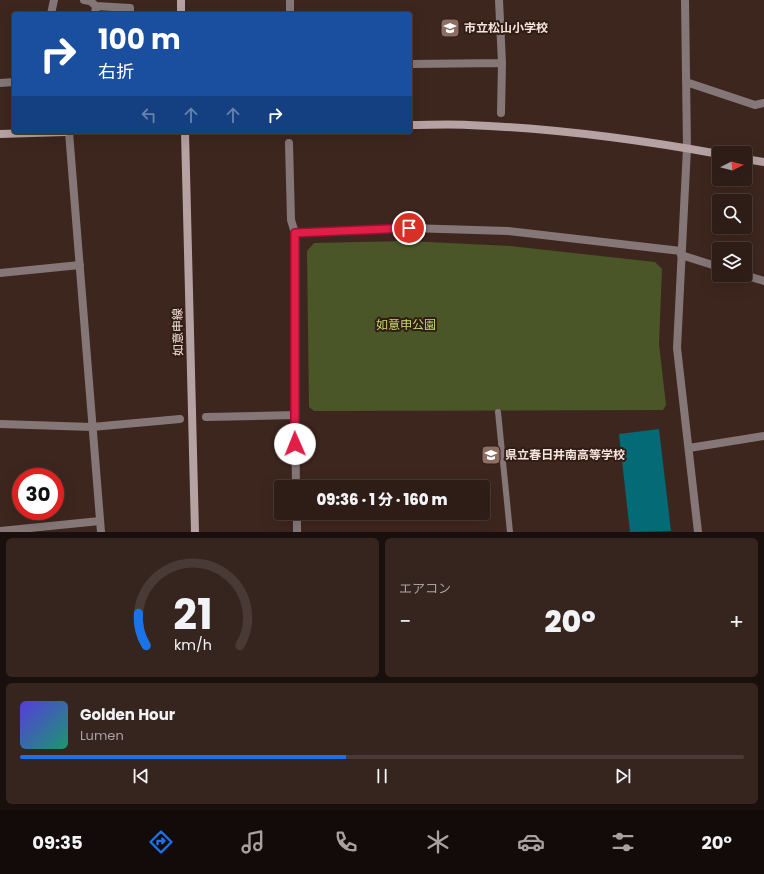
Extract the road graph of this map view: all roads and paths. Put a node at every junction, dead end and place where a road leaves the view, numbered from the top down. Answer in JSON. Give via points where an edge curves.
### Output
{"nodes":[{"id":1,"x":54,"y":0,"type":"edge"},
{"id":2,"x":84,"y":0,"type":"edge"},
{"id":3,"x":181,"y":0,"type":"edge"},
{"id":4,"x":290,"y":0,"type":"edge"},
{"id":5,"x":499,"y":0,"type":"edge"},
{"id":6,"x":685,"y":0,"type":"edge"},
{"id":7,"x":96,"y":10,"type":"edge"},
{"id":8,"x":51,"y":12,"type":"edge"},
{"id":9,"x":130,"y":12,"type":"edge"},
{"id":10,"x":181,"y":12,"type":"edge"},
{"id":11,"x":290,"y":12,"type":"edge"},
{"id":12,"x":502,"y":63,"type":"junction"},
{"id":13,"x":412,"y":64,"type":"edge"},
{"id":14,"x":0,"y":82,"type":"edge"},
{"id":15,"x":12,"y":82,"type":"edge"},
{"id":16,"x":686,"y":82,"type":"junction"},
{"id":17,"x":764,"y":103,"type":"edge"},
{"id":18,"x":502,"y":114,"type":"dead end"},
{"id":19,"x":412,"y":125,"type":"edge"},
{"id":20,"x":0,"y":134,"type":"edge"},
{"id":21,"x":12,"y":134,"type":"edge"},
{"id":22,"x":69,"y":134,"type":"edge"},
{"id":23,"x":185,"y":134,"type":"edge"},
{"id":24,"x":289,"y":143,"type":"dead end"},
{"id":25,"x":687,"y":148,"type":"junction"},
{"id":26,"x":712,"y":153,"type":"edge"},
{"id":27,"x":752,"y":159,"type":"edge"},
{"id":28,"x":764,"y":162,"type":"edge"},
{"id":29,"x":295,"y":233,"type":"junction"},
{"id":30,"x":681,"y":253,"type":"junction"},
{"id":31,"x":712,"y":264,"type":"edge"},
{"id":32,"x":80,"y":265,"type":"junction"},
{"id":33,"x":0,"y":273,"type":"edge"},
{"id":34,"x":752,"y":277,"type":"edge"},
{"id":35,"x":764,"y":281,"type":"edge"},
{"id":36,"x":498,"y":412,"type":"dead end"},
{"id":37,"x":295,"y":415,"type":"junction"},
{"id":38,"x":206,"y":417,"type":"dead end"},
{"id":39,"x":180,"y":419,"type":"dead end"},
{"id":40,"x":0,"y":424,"type":"edge"},
{"id":41,"x":92,"y":427,"type":"junction"},
{"id":42,"x":764,"y":436,"type":"edge"},
{"id":43,"x":689,"y":448,"type":"junction"},
{"id":44,"x":296,"y":480,"type":"edge"},
{"id":45,"x":297,"y":520,"type":"edge"},
{"id":46,"x":100,"y":521,"type":"junction"},
{"id":47,"x":0,"y":531,"type":"edge"},
{"id":48,"x":101,"y":532,"type":"edge"},
{"id":49,"x":195,"y":532,"type":"edge"},
{"id":50,"x":297,"y":532,"type":"edge"},
{"id":51,"x":510,"y":532,"type":"edge"},
{"id":52,"x":698,"y":532,"type":"edge"}],
"edges":[{"from":1,"to":8,"type":"street"},
{"from":2,"to":7,"type":"street","via":[[90,1]]},
{"from":3,"to":10,"type":"street"},
{"from":4,"to":11,"type":"street"},
{"from":5,"to":12,"type":"street"},
{"from":6,"to":16,"type":"street"},
{"from":7,"to":9,"type":"street","via":[[130,8]]},
{"from":12,"to":13,"type":"street"},
{"from":12,"to":18,"type":"street"},
{"from":14,"to":15,"type":"street"},
{"from":16,"to":17,"type":"street","via":[[755,105]]},
{"from":16,"to":25,"type":"street"},
{"from":19,"to":25,"type":"street","via":[[467,124],[577,132]]},
{"from":20,"to":21,"type":"street"},
{"from":22,"to":32,"type":"street"},
{"from":23,"to":49,"type":"street","name":"如意申線"},
{"from":24,"to":29,"type":"street","via":[[291,220]]},
{"from":25,"to":26,"type":"street"},
{"from":25,"to":30,"type":"street"},
{"from":27,"to":28,"type":"street"},
{"from":29,"to":30,"type":"street","via":[[409,228],[508,231]]},
{"from":29,"to":37,"type":"street"},
{"from":30,"to":31,"type":"street"},
{"from":30,"to":43,"type":"street","via":[[677,348]]},
{"from":32,"to":33,"type":"street"},
{"from":32,"to":41,"type":"street"},
{"from":34,"to":35,"type":"street"},
{"from":36,"to":51,"type":"lane"},
{"from":37,"to":38,"type":"street"},
{"from":37,"to":44,"type":"street"},
{"from":39,"to":41,"type":"street"},
{"from":40,"to":41,"type":"street"},
{"from":41,"to":46,"type":"street"},
{"from":42,"to":43,"type":"street"},
{"from":43,"to":52,"type":"street"},
{"from":45,"to":50,"type":"street"},
{"from":46,"to":47,"type":"street"},
{"from":46,"to":48,"type":"street"}]}
